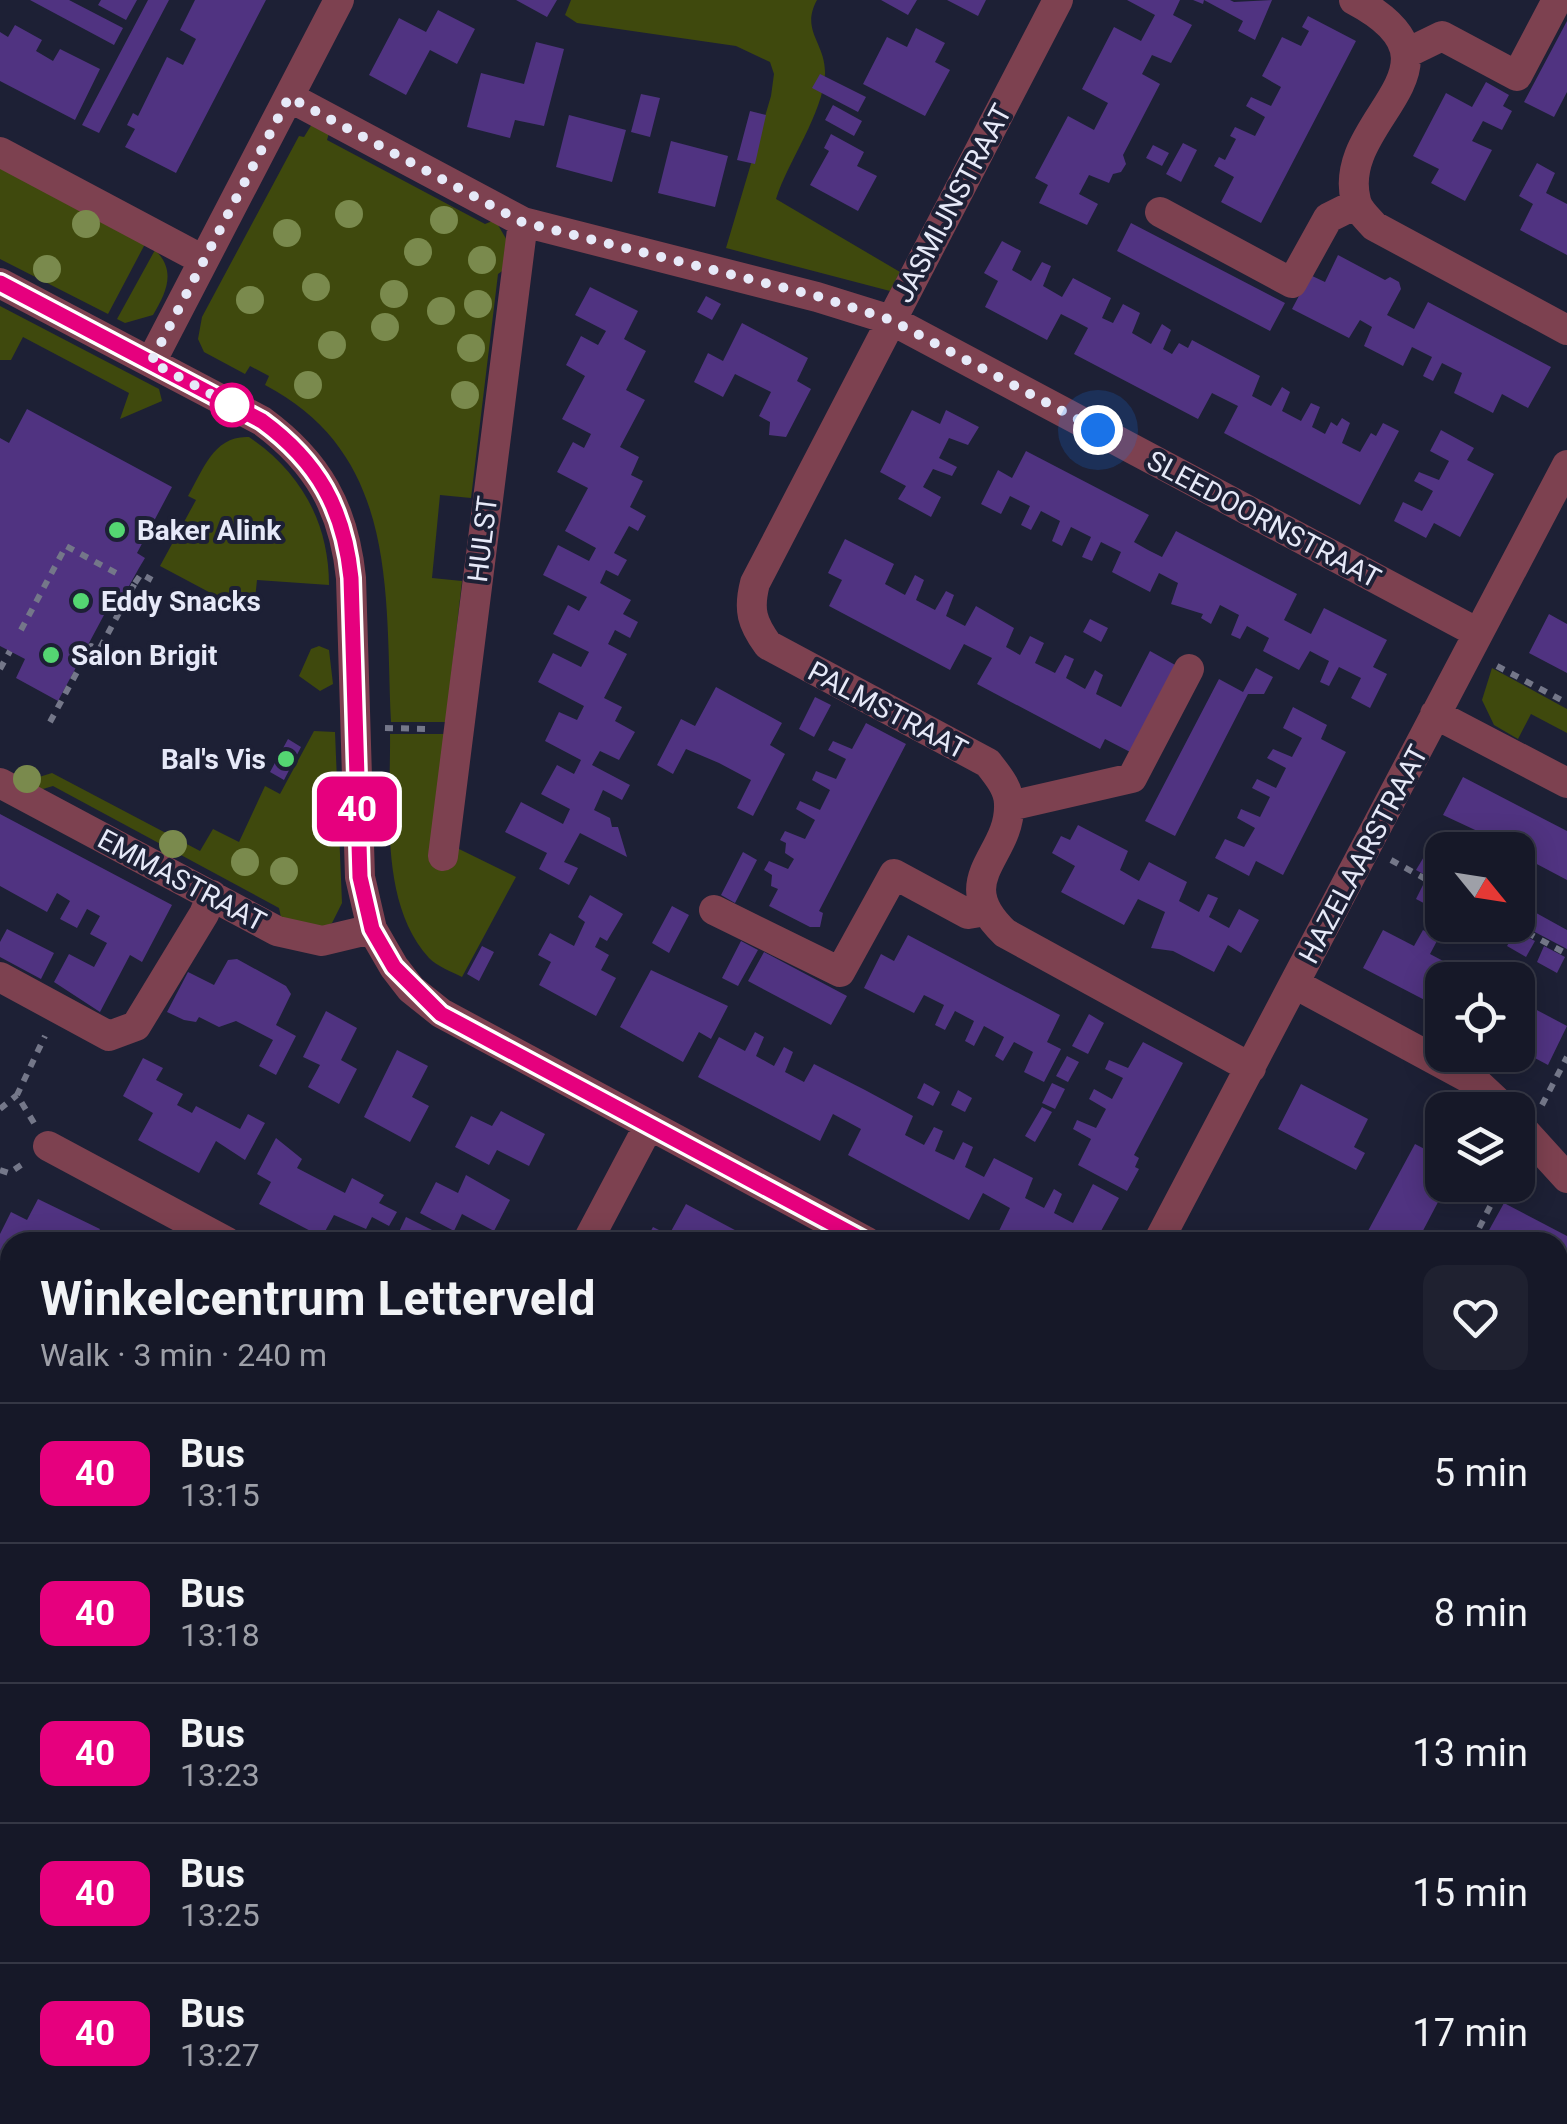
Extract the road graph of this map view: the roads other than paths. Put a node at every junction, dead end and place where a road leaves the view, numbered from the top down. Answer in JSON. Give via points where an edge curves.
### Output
{"nodes":[{"id":1,"x":340,"y":0,"type":"edge"},
{"id":2,"x":1058,"y":0,"type":"edge"},
{"id":3,"x":1354,"y":0,"type":"edge"},
{"id":4,"x":1557,"y":0,"type":"edge"},
{"id":5,"x":1408,"y":53,"type":"junction"},
{"id":6,"x":289,"y":97,"type":"junction"},
{"id":7,"x":0,"y":152,"type":"edge"},
{"id":8,"x":1356,"y":204,"type":"junction"},
{"id":9,"x":1160,"y":212,"type":"dead end"},
{"id":10,"x":522,"y":222,"type":"junction"},
{"id":11,"x":202,"y":260,"type":"junction"},
{"id":12,"x":0,"y":283,"type":"edge"},
{"id":13,"x":891,"y":320,"type":"junction"},
{"id":14,"x":1567,"y":330,"type":"edge"},
{"id":15,"x":151,"y":362,"type":"junction"},
{"id":16,"x":1567,"y":465,"type":"edge"},
{"id":17,"x":753,"y":624,"type":"joint"},
{"id":18,"x":1474,"y":642,"type":"junction"},
{"id":19,"x":1189,"y":669,"type":"dead end"},
{"id":20,"x":1436,"y":714,"type":"junction"},
{"id":21,"x":0,"y":783,"type":"edge"},
{"id":22,"x":1567,"y":783,"type":"edge"},
{"id":23,"x":1010,"y":806,"type":"junction"},
{"id":24,"x":443,"y":856,"type":"dead end"},
{"id":25,"x":212,"y":895,"type":"junction"},
{"id":26,"x":714,"y":910,"type":"dead end"},
{"id":27,"x":986,"y":911,"type":"junction"},
{"id":28,"x":372,"y":929,"type":"junction"},
{"id":29,"x":0,"y":977,"type":"edge"},
{"id":30,"x":1295,"y":984,"type":"junction"},
{"id":31,"x":1251,"y":1068,"type":"junction"},
{"id":32,"x":1487,"y":1092,"type":"edge"},
{"id":33,"x":648,"y":1127,"type":"junction"},
{"id":34,"x":1535,"y":1144,"type":"edge"},
{"id":35,"x":48,"y":1146,"type":"road end"},
{"id":36,"x":1567,"y":1178,"type":"edge"},
{"id":37,"x":208,"y":1232,"type":"edge"},
{"id":38,"x":592,"y":1232,"type":"edge"},
{"id":39,"x":848,"y":1232,"type":"edge"},
{"id":40,"x":1163,"y":1232,"type":"edge"}],
"edges":[{"from":1,"to":6,"type":"street"},
{"from":2,"to":13,"type":"street","name":"JASMIJNSTRAAT"},
{"from":3,"to":5,"type":"street","via":[[1399,31]]},
{"from":4,"to":5,"type":"street","via":[[1517,76],[1442,36]]},
{"from":5,"to":8,"type":"street","via":[[1404,75],[1362,155]]},
{"from":6,"to":10,"type":"street","name":"SLEEDOORNSTRAAT"},
{"from":6,"to":11,"type":"street"},
{"from":7,"to":11,"type":"street"},
{"from":8,"to":9,"type":"street","via":[[1328,218],[1292,283]]},
{"from":8,"to":14,"type":"street","via":[[1374,226]]},
{"from":10,"to":13,"type":"street","name":"SLEEDOORNSTRAAT"},
{"from":10,"to":24,"type":"street","name":"HULST"},
{"from":11,"to":15,"type":"street"},
{"from":12,"to":15,"type":"street"},
{"from":13,"to":17,"type":"street","name":"JASMIJNSTRAAT","via":[[756,584]]},
{"from":13,"to":18,"type":"street","name":"SLEEDOORNSTRAAT"},
{"from":15,"to":28,"type":"street","via":[[262,421],[293,444],[329,492],[347,539],[360,877]]},
{"from":16,"to":18,"type":"street","name":"HAZELAARSTRAAT"},
{"from":17,"to":23,"type":"street","name":"PALMSTRAAT","via":[[768,645],[988,763]]},
{"from":18,"to":20,"type":"street","name":"HAZELAARSTRAAT"},
{"from":19,"to":23,"type":"street","via":[[1132,778]]},
{"from":20,"to":22,"type":"street"},
{"from":20,"to":30,"type":"street","name":"HAZELAARSTRAAT"},
{"from":21,"to":25,"type":"street","name":"EMMASTRAAT"},
{"from":23,"to":27,"type":"street","via":[[981,876]]},
{"from":25,"to":28,"type":"street","name":"EMMASTRAAT","via":[[301,939]]},
{"from":25,"to":29,"type":"street","via":[[136,1026],[108,1036]]},
{"from":26,"to":27,"type":"street","via":[[840,972],[894,874],[968,914]]},
{"from":27,"to":31,"type":"street","via":[[1005,933]]},
{"from":28,"to":33,"type":"street","via":[[411,989],[441,1014]]},
{"from":30,"to":31,"type":"street","name":"HAZELAARSTRAAT"},
{"from":30,"to":32,"type":"street"},
{"from":31,"to":40,"type":"street","name":"HAZELAARSTRAAT"},
{"from":33,"to":38,"type":"street"},
{"from":33,"to":39,"type":"street"},
{"from":34,"to":36,"type":"street"},
{"from":35,"to":37,"type":"street"}]}
